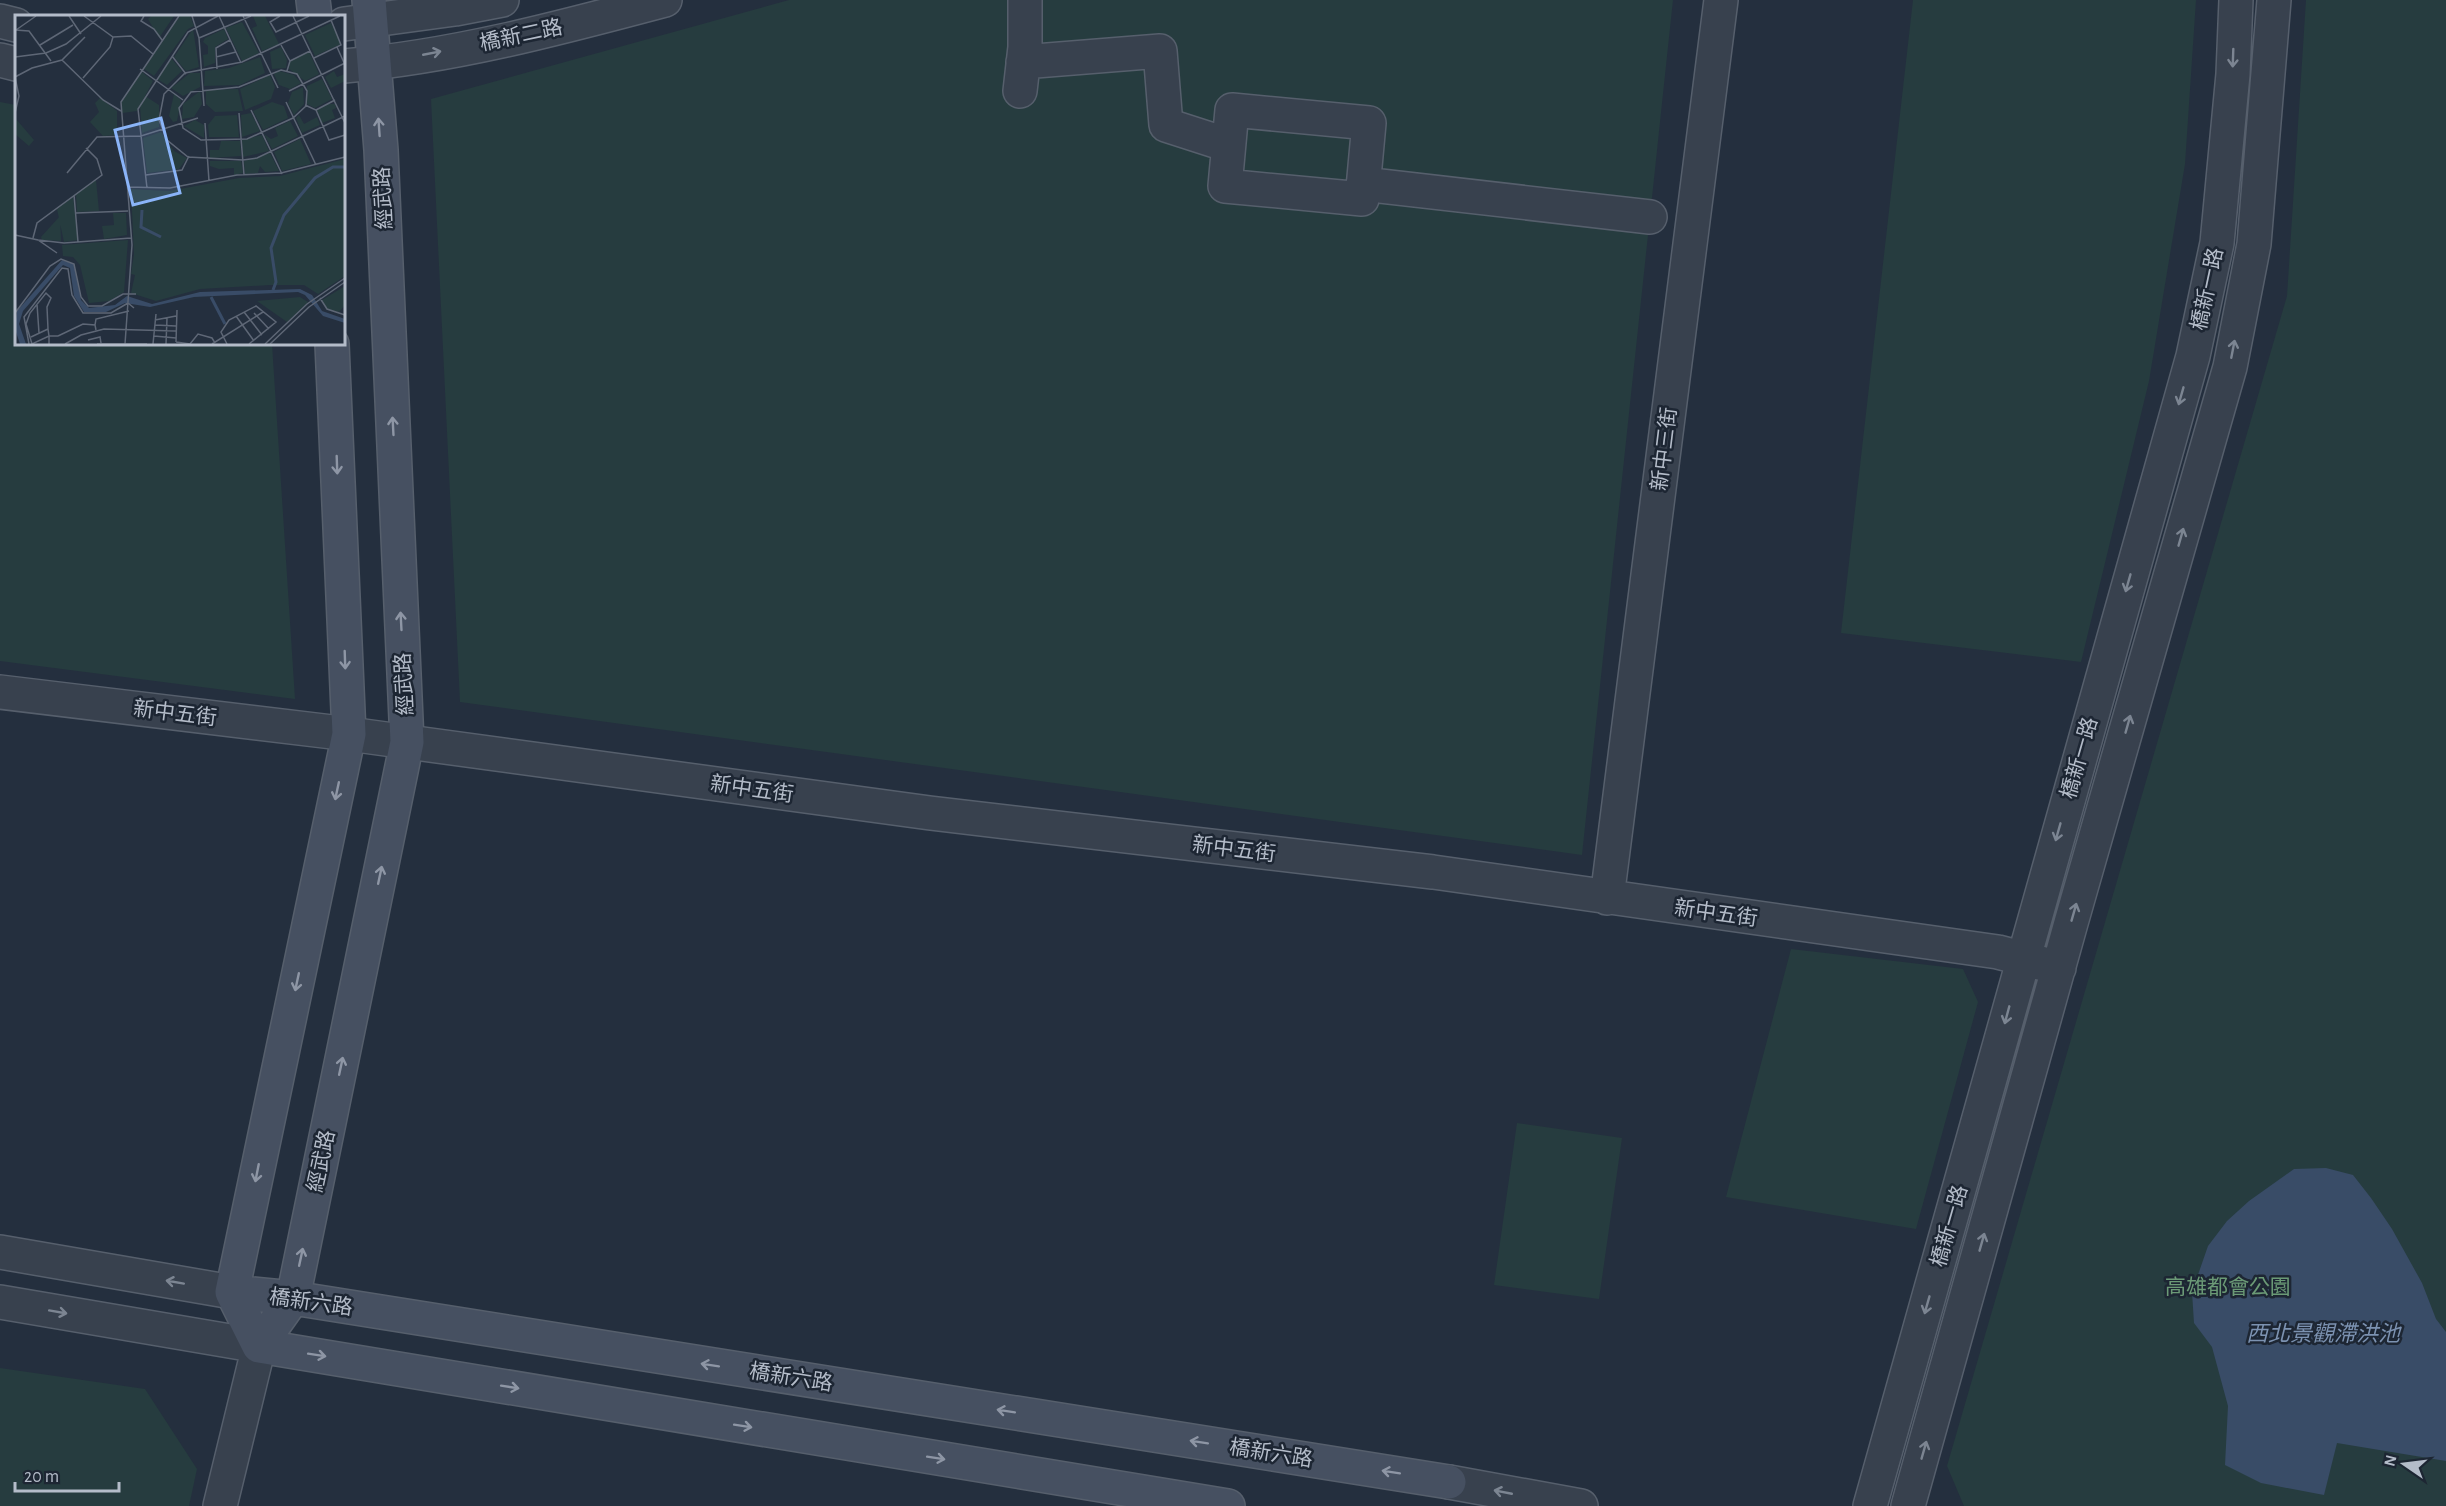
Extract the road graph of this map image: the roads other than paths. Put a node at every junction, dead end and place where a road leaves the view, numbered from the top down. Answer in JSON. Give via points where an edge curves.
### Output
{"nodes":[{"id":1,"x":314,"y":0,"type":"edge"},
{"id":2,"x":502,"y":0,"type":"edge"},
{"id":3,"x":666,"y":0,"type":"edge"},
{"id":4,"x":1025,"y":0,"type":"edge"},
{"id":5,"x":1721,"y":0,"type":"edge"},
{"id":6,"x":2236,"y":0,"type":"edge"},
{"id":7,"x":2274,"y":0,"type":"edge"},
{"id":8,"x":315,"y":15,"type":"edge"},
{"id":9,"x":361,"y":15,"type":"edge"},
{"id":10,"x":0,"y":21,"type":"edge"},
{"id":11,"x":15,"y":25,"type":"edge"},
{"id":12,"x":0,"y":60,"type":"edge"},
{"id":13,"x":15,"y":64,"type":"edge"},
{"id":14,"x":359,"y":65,"type":"edge"},
{"id":15,"x":1228,"y":145,"type":"junction"},
{"id":16,"x":1364,"y":184,"type":"junction"},
{"id":17,"x":1650,"y":217,"type":"dead end"},
{"id":18,"x":332,"y":345,"type":"edge"},
{"id":19,"x":0,"y":692,"type":"edge"},
{"id":20,"x":349,"y":734,"type":"junction"},
{"id":21,"x":407,"y":742,"type":"junction"},
{"id":22,"x":1607,"y":898,"type":"junction"},
{"id":23,"x":2023,"y":959,"type":"junction"},
{"id":24,"x":2059,"y":968,"type":"junction"},
{"id":25,"x":0,"y":1252,"type":"edge"},
{"id":26,"x":232,"y":1292,"type":"junction"},
{"id":27,"x":292,"y":1299,"type":"junction"},
{"id":28,"x":0,"y":1302,"type":"edge"},
{"id":29,"x":259,"y":1346,"type":"junction"},
{"id":30,"x":220,"y":1506,"type":"edge"},
{"id":31,"x":1228,"y":1506,"type":"edge"},
{"id":32,"x":1581,"y":1506,"type":"edge"},
{"id":33,"x":1870,"y":1506,"type":"edge"},
{"id":34,"x":1908,"y":1506,"type":"edge"}],
"edges":[{"from":1,"to":8,"type":"street"},
{"from":2,"to":9,"type":"street","name":"橋新二路"},
{"from":14,"to":3,"type":"street","name":"橋新二路","one_way":true,"via":[[565,26]]},
{"from":4,"to":15,"type":"street","via":[[1022,77],[1160,51],[1166,125]]},
{"from":5,"to":22,"type":"street","name":"新中三街"},
{"from":6,"to":23,"type":"street","name":"橋新一路","one_way":true,"via":[[2217,243],[2195,345]]},
{"from":24,"to":7,"type":"street","name":"橋新一路","one_way":true,"via":[[2229,368],[2254,244]]},
{"from":9,"to":14,"type":"street","name":"經武路"},
{"from":10,"to":11,"type":"street"},
{"from":12,"to":13,"type":"street"},
{"from":21,"to":14,"type":"street","name":"經武路","one_way":true,"via":[[381,150]]},
{"from":15,"to":16,"type":"street","via":[[1225,186],[1362,199]]},
{"from":15,"to":16,"type":"street","via":[[1232,110],[1369,123]]},
{"from":16,"to":17,"type":"street"},
{"from":18,"to":20,"type":"street","one_way":true},
{"from":19,"to":20,"type":"street","name":"新中五街"},
{"from":20,"to":21,"type":"street","name":"新中五街"},
{"from":20,"to":26,"type":"street","one_way":true},
{"from":21,"to":22,"type":"street","name":"新中五街","via":[[930,813],[1433,872]]},
{"from":27,"to":21,"type":"street","name":"經武路","one_way":true},
{"from":22,"to":23,"type":"street","name":"新中五街","via":[[1998,952]]},
{"from":23,"to":24,"type":"street","name":"新中五街"},
{"from":23,"to":33,"type":"street","name":"橋新一路","one_way":true},
{"from":34,"to":24,"type":"street","name":"橋新一路","one_way":true},
{"from":26,"to":25,"type":"street","name":"橋新六路","one_way":true},
{"from":26,"to":27,"type":"street","name":"橋新六路"},
{"from":26,"to":29,"type":"street"},
{"from":27,"to":29,"type":"street","name":"經武路"},
{"from":32,"to":27,"type":"street","name":"橋新六路","one_way":true},
{"from":28,"to":29,"type":"street","one_way":true},
{"from":29,"to":30,"type":"street","name":"經武路"},
{"from":29,"to":31,"type":"street","one_way":true}]}
